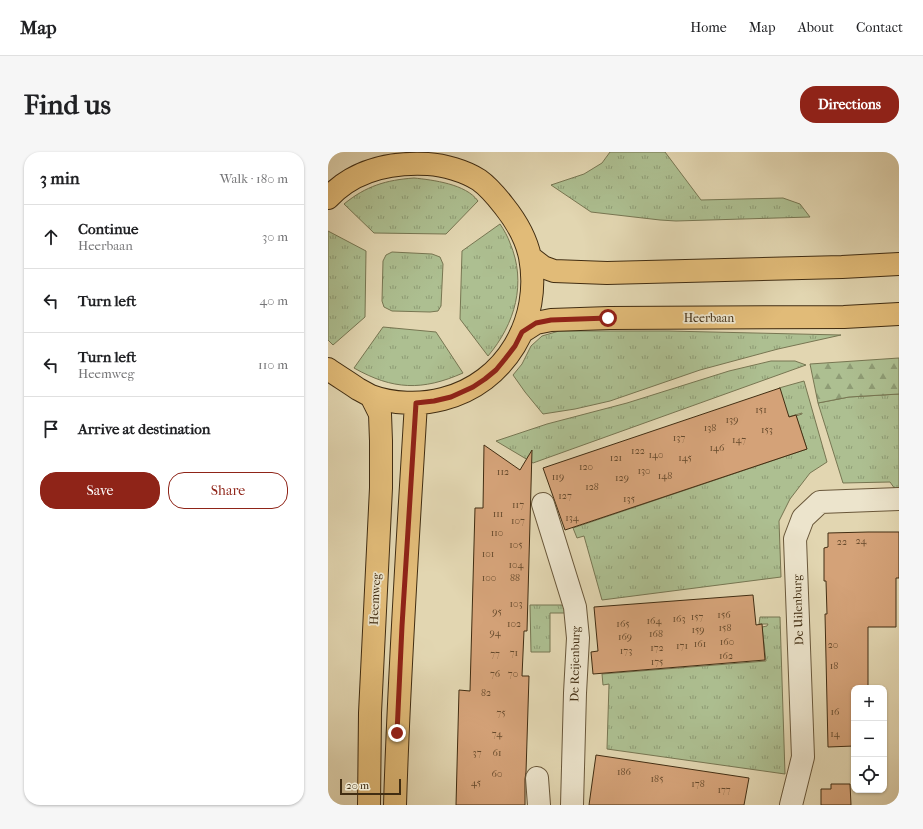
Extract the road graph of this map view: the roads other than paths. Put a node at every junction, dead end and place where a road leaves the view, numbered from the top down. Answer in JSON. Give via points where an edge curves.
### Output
{"nodes":[{"id":1,"x":436,"y":158,"type":"edge"},
{"id":2,"x":390,"y":159,"type":"edge"},
{"id":3,"x":328,"y":198,"type":"edge"},
{"id":4,"x":530,"y":258,"type":"junction"},
{"id":5,"x":899,"y":264,"type":"edge"},
{"id":6,"x":899,"y":314,"type":"edge"},
{"id":7,"x":519,"y":339,"type":"junction"},
{"id":8,"x":328,"y":369,"type":"edge"},
{"id":9,"x":362,"y":391,"type":"junction"},
{"id":10,"x":416,"y":403,"type":"junction"},
{"id":11,"x":899,"y":499,"type":"edge"},
{"id":12,"x":543,"y":504,"type":"dead end"},
{"id":13,"x":537,"y":778,"type":"dead end"},
{"id":14,"x":369,"y":805,"type":"edge"},
{"id":15,"x":395,"y":805,"type":"edge"},
{"id":16,"x":539,"y":805,"type":"edge"},
{"id":17,"x":572,"y":805,"type":"edge"},
{"id":18,"x":791,"y":805,"type":"edge"}],
"edges":[{"from":1,"to":2,"type":"main road","via":[[415,163]]},
{"from":1,"to":4,"type":"main road","via":[[478,180],[495,194],[516,223]]},
{"from":2,"to":3,"type":"main road","via":[[344,184]]},
{"from":4,"to":5,"type":"main road","via":[[543,268],[554,271],[607,273]]},
{"from":4,"to":7,"type":"main road","via":[[532,299]]},
{"from":6,"to":7,"type":"main road","name":"Heerbaan","via":[[844,317],[551,320],[536,323]]},
{"from":7,"to":10,"type":"main road","via":[[496,370],[473,387],[451,397]]},
{"from":8,"to":9,"type":"main road"},
{"from":9,"to":10,"type":"main road","via":[[392,401]]},
{"from":9,"to":14,"type":"main road","name":"Heemweg","via":[[380,414],[381,442],[370,713]]},
{"from":10,"to":15,"type":"main road"},
{"from":11,"to":18,"type":"street","name":"De Uilenburg","via":[[820,502],[803,518],[795,539],[803,756]]},
{"from":12,"to":17,"type":"street","name":"De Reijenburg","via":[[575,607],[578,638]]},
{"from":13,"to":16,"type":"street"}]}
